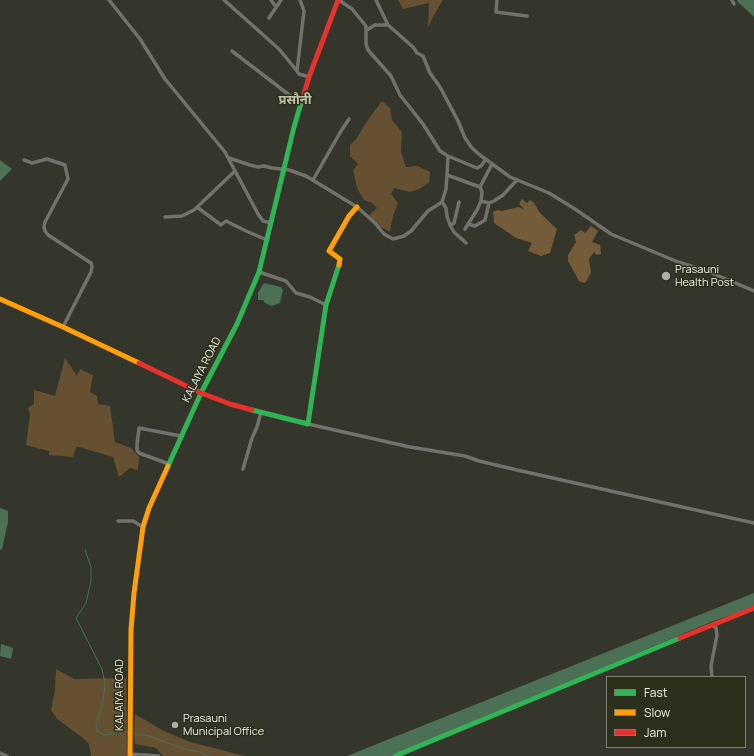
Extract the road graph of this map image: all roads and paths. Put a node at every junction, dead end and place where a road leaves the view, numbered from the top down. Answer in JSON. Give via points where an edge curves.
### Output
{"nodes":[{"id":1,"x":109,"y":0,"type":"edge"},
{"id":2,"x":224,"y":0,"type":"edge"},
{"id":3,"x":271,"y":0,"type":"edge"},
{"id":4,"x":281,"y":0,"type":"edge"},
{"id":5,"x":307,"y":0,"type":"edge"},
{"id":6,"x":338,"y":0,"type":"edge"},
{"id":7,"x":376,"y":0,"type":"edge"},
{"id":8,"x":497,"y":0,"type":"edge"},
{"id":9,"x":301,"y":1,"type":"edge"},
{"id":10,"x":276,"y":7,"type":"junction"},
{"id":11,"x":527,"y":16,"type":"dead end"},
{"id":12,"x":269,"y":18,"type":"dead end"},
{"id":13,"x":388,"y":25,"type":"junction"},
{"id":14,"x":367,"y":30,"type":"junction"},
{"id":15,"x":232,"y":51,"type":"dead end"},
{"id":16,"x":298,"y":71,"type":"junction"},
{"id":17,"x":309,"y":77,"type":"junction"},
{"id":18,"x":301,"y":104,"type":"junction"},
{"id":19,"x":349,"y":119,"type":"dead end"},
{"id":20,"x":448,"y":156,"type":"junction"},
{"id":21,"x":229,"y":158,"type":"junction"},
{"id":22,"x":486,"y":159,"type":"junction"},
{"id":23,"x":24,"y":160,"type":"dead end"},
{"id":24,"x":492,"y":164,"type":"junction"},
{"id":25,"x":283,"y":170,"type":"junction"},
{"id":26,"x":235,"y":171,"type":"junction"},
{"id":27,"x":447,"y":175,"type":"junction"},
{"id":28,"x":312,"y":180,"type":"junction"},
{"id":29,"x":516,"y":181,"type":"junction"},
{"id":30,"x":480,"y":187,"type":"junction"},
{"id":31,"x":481,"y":201,"type":"junction"},
{"id":32,"x":442,"y":202,"type":"junction"},
{"id":33,"x":459,"y":202,"type":"dead end"},
{"id":34,"x":489,"y":203,"type":"junction"},
{"id":35,"x":198,"y":207,"type":"junction"},
{"id":36,"x":357,"y":207,"type":"junction"},
{"id":37,"x":165,"y":218,"type":"dead end"},
{"id":38,"x":271,"y":223,"type":"junction"},
{"id":39,"x":468,"y":224,"type":"junction"},
{"id":40,"x":450,"y":225,"type":"junction"},
{"id":41,"x":465,"y":229,"type":"dead end"},
{"id":42,"x":267,"y":240,"type":"junction"},
{"id":43,"x":466,"y":243,"type":"dead end"},
{"id":44,"x":259,"y":272,"type":"junction"},
{"id":45,"x":754,"y":291,"type":"edge"},
{"id":46,"x":0,"y":299,"type":"edge"},
{"id":47,"x":326,"y":306,"type":"junction"},
{"id":48,"x":63,"y":327,"type":"junction"},
{"id":49,"x":201,"y":393,"type":"junction"},
{"id":50,"x":262,"y":412,"type":"junction"},
{"id":51,"x":308,"y":424,"type":"junction"},
{"id":52,"x":181,"y":436,"type":"junction"},
{"id":53,"x":169,"y":464,"type":"junction"},
{"id":54,"x":243,"y":469,"type":"dead end"},
{"id":55,"x":118,"y":521,"type":"dead end"},
{"id":56,"x":754,"y":523,"type":"edge"},
{"id":57,"x":143,"y":527,"type":"junction"},
{"id":58,"x":754,"y":608,"type":"edge"},
{"id":59,"x":712,"y":625,"type":"junction"},
{"id":60,"x":712,"y":676,"type":"edge"},
{"id":61,"x":0,"y":753,"type":"edge"},
{"id":62,"x":130,"y":755,"type":"edge"},
{"id":63,"x":7,"y":756,"type":"edge"},
{"id":64,"x":159,"y":756,"type":"edge"},
{"id":65,"x":396,"y":756,"type":"edge"}],
"edges":[{"from":1,"to":21,"type":"street","via":[[140,39],[165,79]]},
{"from":2,"to":16,"type":"street","via":[[279,49]]},
{"from":3,"to":10,"type":"street"},
{"from":4,"to":10,"type":"street"},
{"from":5,"to":9,"type":"street"},
{"from":6,"to":14,"type":"street","via":[[352,9]]},
{"from":6,"to":17,"type":"main road","name":"KALAIYA ROAD"},
{"from":7,"to":13,"type":"street"},
{"from":8,"to":11,"type":"street","via":[[496,12]]},
{"from":9,"to":16,"type":"street","via":[[304,11]]},
{"from":10,"to":12,"type":"street"},
{"from":13,"to":14,"type":"street","via":[[375,25]]},
{"from":13,"to":22,"type":"street","via":[[423,56],[465,138],[472,148]]},
{"from":14,"to":20,"type":"street","via":[[368,50],[391,76],[400,95],[440,151]]},
{"from":15,"to":18,"type":"street"},
{"from":16,"to":17,"type":"street","via":[[299,74]]},
{"from":17,"to":18,"type":"main road","name":"KALAIYA ROAD"},
{"from":18,"to":25,"type":"main road","name":"KALAIYA ROAD"},
{"from":19,"to":28,"type":"street"},
{"from":20,"to":22,"type":"street","via":[[477,168]]},
{"from":20,"to":27,"type":"street"},
{"from":21,"to":25,"type":"street","via":[[250,166]]},
{"from":21,"to":26,"type":"street"},
{"from":22,"to":24,"type":"street"},
{"from":23,"to":48,"type":"street","via":[[32,162],[47,159],[66,166],[68,179],[45,222],[45,231],[91,263],[92,267]]},
{"from":24,"to":29,"type":"street"},
{"from":24,"to":30,"type":"street"},
{"from":25,"to":28,"type":"street","via":[[298,173]]},
{"from":25,"to":38,"type":"main road","name":"KALAIYA ROAD"},
{"from":26,"to":35,"type":"street"},
{"from":26,"to":38,"type":"street","via":[[258,214],[263,221]]},
{"from":27,"to":30,"type":"street"},
{"from":27,"to":32,"type":"street"},
{"from":28,"to":36,"type":"street"},
{"from":29,"to":34,"type":"street","via":[[503,195]]},
{"from":29,"to":45,"type":"street","via":[[548,193],[611,234]]},
{"from":30,"to":31,"type":"street"},
{"from":31,"to":34,"type":"street"},
{"from":31,"to":39,"type":"street"},
{"from":32,"to":36,"type":"street","via":[[428,211],[411,231],[393,239],[384,234]]},
{"from":32,"to":40,"type":"street"},
{"from":33,"to":40,"type":"street","via":[[454,223]]},
{"from":34,"to":39,"type":"street","via":[[485,220],[475,226]]},
{"from":35,"to":37,"type":"street","via":[[182,216]]},
{"from":35,"to":42,"type":"street","via":[[221,225],[226,221]]},
{"from":36,"to":47,"type":"main road","via":[[329,251],[340,260]]},
{"from":38,"to":42,"type":"main road","name":"KALAIYA ROAD"},
{"from":39,"to":41,"type":"street"},
{"from":40,"to":43,"type":"street"},
{"from":42,"to":44,"type":"main road","name":"KALAIYA ROAD"},
{"from":44,"to":47,"type":"street","via":[[286,281],[296,292]]},
{"from":44,"to":49,"type":"main road","name":"KALAIYA ROAD","via":[[237,324]]},
{"from":46,"to":48,"type":"main road"},
{"from":47,"to":51,"type":"main road"},
{"from":48,"to":49,"type":"main road"},
{"from":49,"to":50,"type":"main road"},
{"from":49,"to":52,"type":"main road","name":"KALAIYA ROAD"},
{"from":50,"to":51,"type":"main road"},
{"from":50,"to":54,"type":"street"},
{"from":51,"to":56,"type":"street","via":[[466,456],[517,470]]},
{"from":52,"to":53,"type":"main road","name":"KALAIYA ROAD"},
{"from":52,"to":53,"type":"street","via":[[139,428],[139,453]]},
{"from":53,"to":57,"type":"main road","name":"KALAIYA ROAD"},
{"from":55,"to":57,"type":"street","via":[[132,521]]},
{"from":57,"to":62,"type":"main road","name":"KALAIYA ROAD","via":[[131,630]]},
{"from":58,"to":59,"type":"main road"},
{"from":59,"to":60,"type":"street","via":[[716,628],[717,635],[711,666]]},
{"from":59,"to":65,"type":"main road"},
{"from":61,"to":63,"type":"street"},
{"from":62,"to":64,"type":"street"}]}
